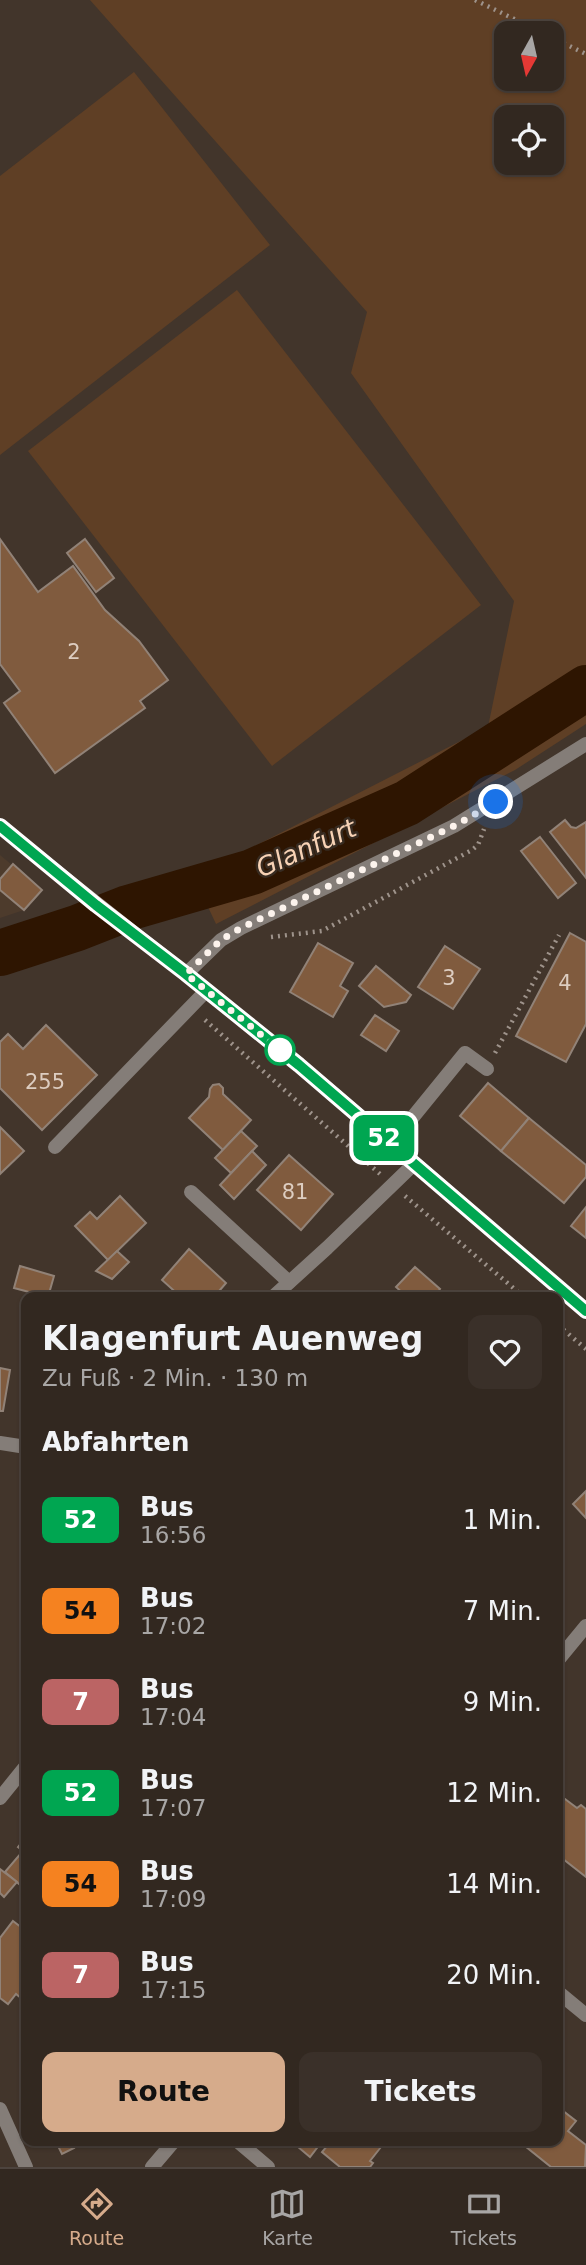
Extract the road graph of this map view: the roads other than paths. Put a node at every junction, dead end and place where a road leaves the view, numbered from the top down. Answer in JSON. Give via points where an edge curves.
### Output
{"nodes":[{"id":1,"x":586,"y":744,"type":"edge"},
{"id":2,"x":0,"y":826,"type":"edge"},
{"id":3,"x":186,"y":974,"type":"junction"},
{"id":4,"x":206,"y":990,"type":"junction"},
{"id":5,"x":487,"y":1069,"type":"road end"},
{"id":6,"x":391,"y":1144,"type":"junction"},
{"id":7,"x":55,"y":1147,"type":"dead end"},
{"id":8,"x":414,"y":1164,"type":"junction"},
{"id":9,"x":191,"y":1192,"type":"dead end"},
{"id":10,"x":289,"y":1282,"type":"junction"},
{"id":11,"x":278,"y":1292,"type":"edge"},
{"id":12,"x":586,"y":1311,"type":"edge"},
{"id":13,"x":0,"y":1443,"type":"edge"},
{"id":14,"x":21,"y":1446,"type":"edge"},
{"id":15,"x":586,"y":1626,"type":"edge"},
{"id":16,"x":563,"y":1654,"type":"edge"},
{"id":17,"x":21,"y":1772,"type":"edge"},
{"id":18,"x":0,"y":1798,"type":"edge"},
{"id":19,"x":563,"y":1997,"type":"edge"},
{"id":20,"x":586,"y":2015,"type":"edge"},
{"id":21,"x":0,"y":2109,"type":"edge"},
{"id":22,"x":170,"y":2146,"type":"edge"},
{"id":23,"x":243,"y":2146,"type":"edge"},
{"id":24,"x":26,"y":2167,"type":"edge"},
{"id":25,"x":152,"y":2167,"type":"edge"},
{"id":26,"x":268,"y":2167,"type":"edge"}],
"edges":[{"from":1,"to":3,"type":"street","via":[[454,826],[241,928],[221,940]]},
{"from":2,"to":3,"type":"main road"},
{"from":3,"to":4,"type":"main road"},
{"from":4,"to":6,"type":"main road"},
{"from":4,"to":7,"type":"street"},
{"from":5,"to":6,"type":"street","via":[[465,1053]]},
{"from":6,"to":8,"type":"main road"},
{"from":8,"to":10,"type":"street"},
{"from":8,"to":12,"type":"main road"},
{"from":9,"to":10,"type":"street"},
{"from":10,"to":11,"type":"street"},
{"from":13,"to":14,"type":"street"},
{"from":15,"to":16,"type":"street"},
{"from":17,"to":18,"type":"street"},
{"from":19,"to":20,"type":"street"},
{"from":21,"to":24,"type":"street"},
{"from":22,"to":25,"type":"street"},
{"from":23,"to":26,"type":"street"}]}
